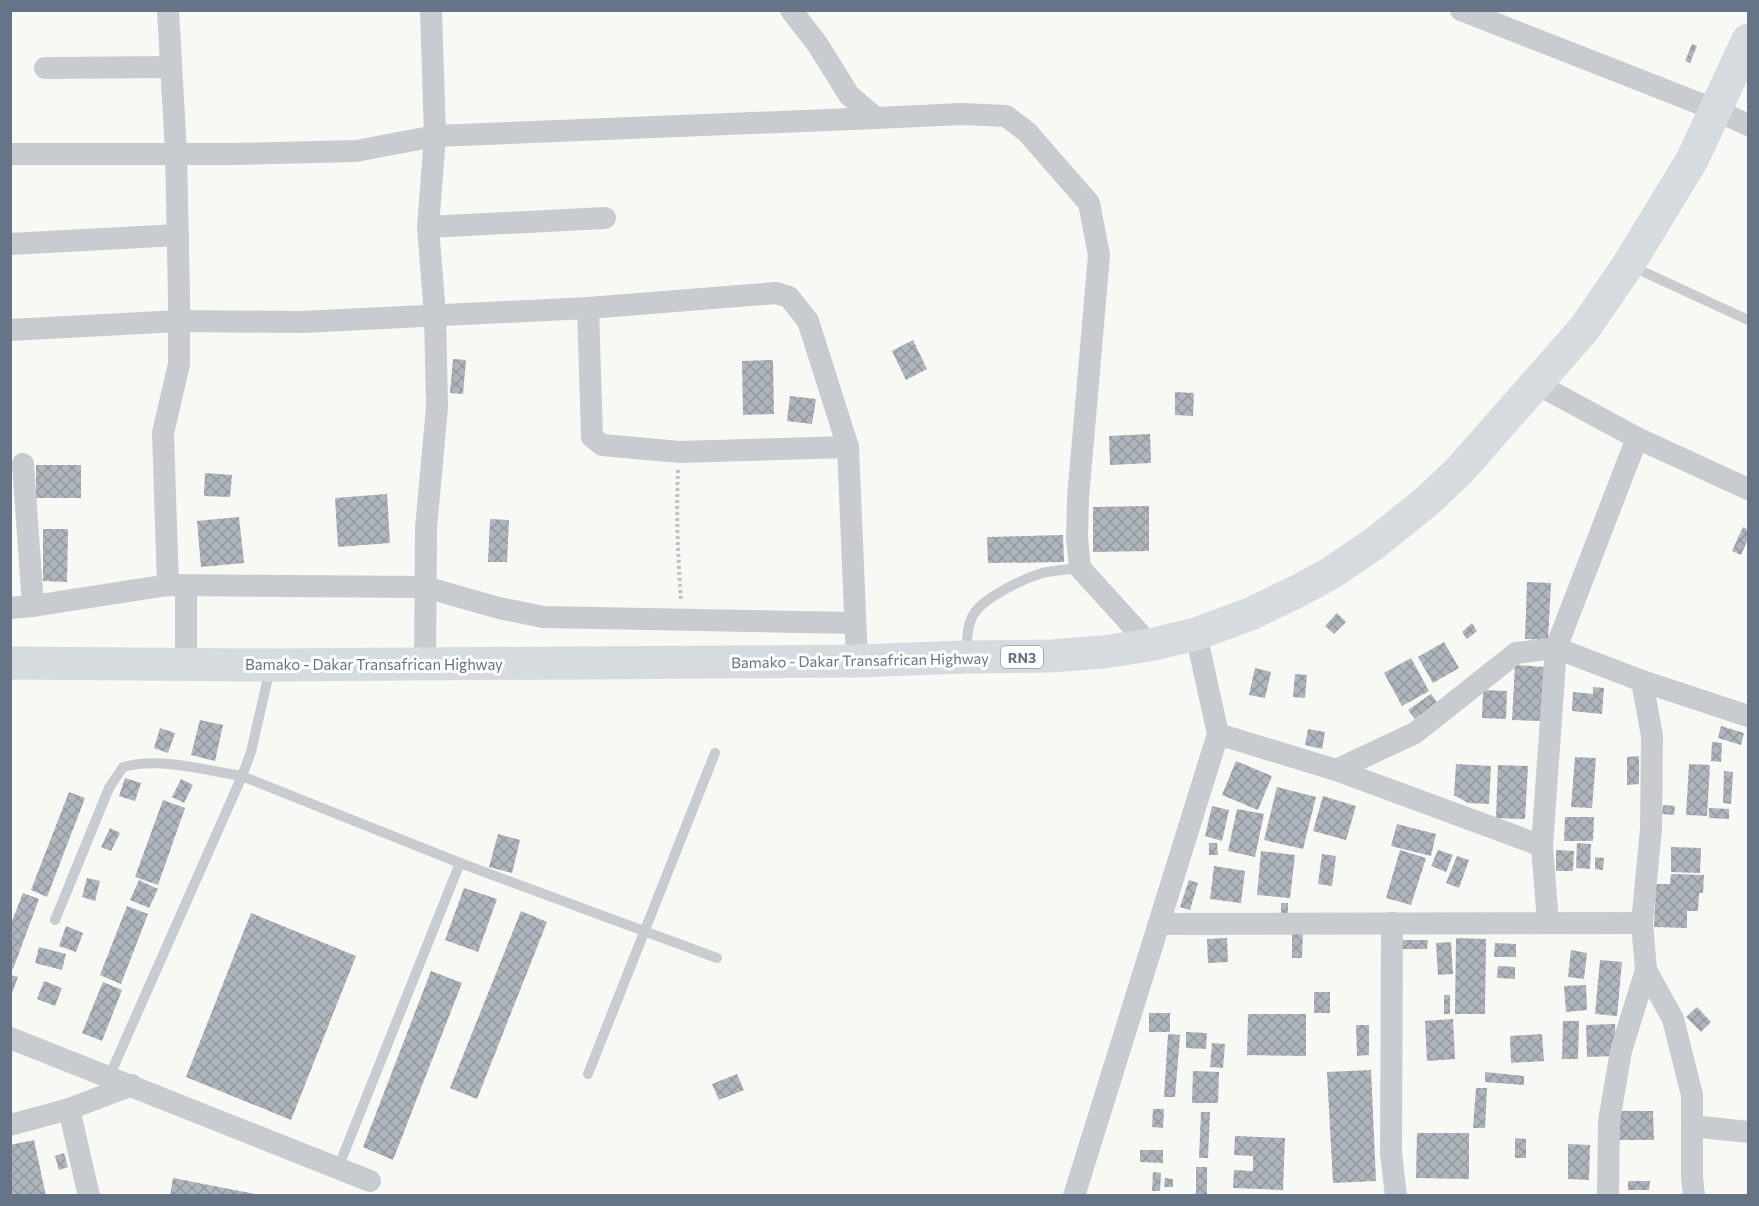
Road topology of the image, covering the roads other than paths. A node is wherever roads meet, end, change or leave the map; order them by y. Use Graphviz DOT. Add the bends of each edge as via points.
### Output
graph roads {
  1 [pos="168,10"];
  2 [pos="431,10"];
  3 [pos="791,10"];
  4 [pos="1461,10"];
  5 [pos="1749,40"];
  6 [pos="171,67"];
  7 [pos="45,68"];
  8 [pos="1716,110"];
  9 [pos="876,118"];
  10 [pos="1749,125"];
  11 [pos="435,136"];
  12 [pos="176,153"];
  13 [pos="10,154"];
  14 [pos="605,218"];
  15 [pos="428,227"];
  16 [pos="178,235"];
  17 [pos="10,244"];
  18 [pos="1628,265"];
  19 [pos="588,308"];
  20 [pos="435,315"];
  21 [pos="1749,320"];
  22 [pos="179,321"];
  23 [pos="10,330"];
  24 [pos="1537,384"];
  25 [pos="1637,438"];
  26 [pos="848,447"];
  27 [pos="23,464"];
  28 [pos="1749,489"];
  29 [pos="1080,568"];
  30 [pos="177,586"];
  31 [pos="425,587"];
  32 [pos="33,606"];
  33 [pos="10,608"];
  34 [pos="855,623"];
  35 [pos="1196,634"];
  36 [pos="1150,645"];
  37 [pos="1556,648"];
  38 [pos="966,657"];
  39 [pos="857,661"];
  40 [pos="10,663"];
  41 [pos="186,664"];
  42 [pos="271,665"];
  43 [pos="425,665"];
  44 [pos="1642,681"];
  45 [pos="1749,716"];
  46 [pos="1218,734"];
  47 [pos="715,753"];
  48 [pos="1336,770"];
  49 [pos="242,776"];
  50 [pos="1542,846"];
  51 [pos="460,864"];
  52 [pos="55,920"];
  53 [pos="1392,922"];
  54 [pos="1548,922"];
  55 [pos="1642,923"];
  56 [pos="1159,924"];
  57 [pos="644,932"];
  58 [pos="717,958"];
  59 [pos="1646,970"];
  60 [pos="10,1038"];
  61 [pos="588,1074"];
  62 [pos="109,1077"];
  63 [pos="132,1085"];
  64 [pos="69,1109"];
  65 [pos="10,1125"];
  66 [pos="1692,1126"];
  67 [pos="1749,1132"];
  68 [pos="338,1168"];
  69 [pos="370,1181"];
  70 [pos="88,1196"];
  71 [pos="1074,1196"];
  72 [pos="1396,1196"];
  73 [pos="1608,1196"];
  74 [pos="1694,1196"];
  1 -- 6 [label="street"];
  2 -- 11 [label="street"];
  3 -- 9 [label="street" via="849,95"];
  4 -- 8 [label="street"];
  5 -- 8 [label="highway, Bamako - Dakar Transafrican Highway / RN3"];
  6 -- 7 [label="street"];
  6 -- 12 [label="street"];
  8 -- 10 [label="street"];
  8 -- 18 [label="highway, Bamako - Dakar Transafrican Highway / RN3" via="1692,160"];
  9 -- 11 [label="street"];
  9 -- 29 [label="street" via="1006,116 1027,132 1089,202 1099,255 1078,498"];
  11 -- 12 [label="street" via="356,151"];
  11 -- 15 [label="street"];
  12 -- 13 [label="street"];
  12 -- 16 [label="street"];
  14 -- 15 [label="street"];
  15 -- 20 [label="street"];
  16 -- 17 [label="street"];
  16 -- 22 [label="street"];
  18 -- 21 [label="lane"];
  18 -- 24 [label="highway, Bamako - Dakar Transafrican Highway / RN3" via="1584,329"];
  19 -- 20 [label="street"];
  19 -- 26 [label="street" via="776,293 789,297 808,321"];
  19 -- 26 [label="street" via="592,437 602,445 680,452"];
  20 -- 22 [label="street" via="302,322"];
  20 -- 31 [label="street" via="437,407"];
  22 -- 23 [label="street"];
  22 -- 30 [label="street" via="178,364 163,433"];
  24 -- 25 [label="street"];
  24 -- 35 [label="highway, Bamako - Dakar Transafrican Highway / RN3" via="1460,471 1375,543 1298,591"];
  25 -- 28 [label="street"];
  25 -- 37 [label="street"];
  26 -- 34 [label="street"];
  27 -- 32 [label="street"];
  29 -- 36 [label="street"];
  29 -- 38 [label="lane" via="1040,574 987,602 975,613"];
  30 -- 31 [label="street"];
  30 -- 32 [label="street"];
  30 -- 41 [label="street"];
  31 -- 34 [label="street" via="543,617"];
  31 -- 43 [label="street"];
  32 -- 33 [label="street"];
  34 -- 39 [label="street"];
  35 -- 36 [label="highway, Bamako - Dakar Transafrican Highway / RN3"];
  35 -- 46 [label="street"];
  36 -- 38 [label="highway, Bamako - Dakar Transafrican Highway / RN3" via="1052,656"];
  37 -- 44 [label="street"];
  37 -- 48 [label="street" via="1516,653 1415,734"];
  37 -- 50 [label="street"];
  38 -- 39 [label="highway, Bamako - Dakar Transafrican Highway / RN3"];
  39 -- 43 [label="highway, Bamako - Dakar Transafrican Highway / RN3"];
  40 -- 41 [label="highway, Bamako - Dakar Transafrican Highway / RN3"];
  41 -- 42 [label="highway, Bamako - Dakar Transafrican Highway / RN3"];
  42 -- 43 [label="highway, Bamako - Dakar Transafrican Highway / RN3"];
  42 -- 49 [label="lane"];
  44 -- 45 [label="street"];
  44 -- 55 [label="street" via="1652,748 1651,829"];
  46 -- 48 [label="street"];
  46 -- 56 [label="street"];
  47 -- 57 [label="lane"];
  48 -- 50 [label="street"];
  49 -- 51 [label="lane"];
  49 -- 52 [label="lane" via="182,766 138,763 123,767 109,788"];
  49 -- 62 [label="lane"];
  50 -- 54 [label="street"];
  51 -- 57 [label="lane"];
  51 -- 68 [label="lane"];
  53 -- 54 [label="street"];
  53 -- 56 [label="street"];
  53 -- 72 [label="street" via="1391,1153"];
  54 -- 55 [label="street"];
  55 -- 59 [label="street"];
  56 -- 71 [label="street"];
  57 -- 58 [label="lane"];
  57 -- 61 [label="lane"];
  59 -- 66 [label="street" via="1673,1019 1692,1095"];
  59 -- 73 [label="street" via="1621,1051 1609,1121"];
  60 -- 62 [label="street"];
  62 -- 63 [label="street"];
  63 -- 64 [label="street"];
  63 -- 68 [label="street"];
  64 -- 65 [label="street"];
  64 -- 70 [label="street"];
  66 -- 67 [label="street"];
  66 -- 74 [label="street"];
  68 -- 69 [label="street"];
}
